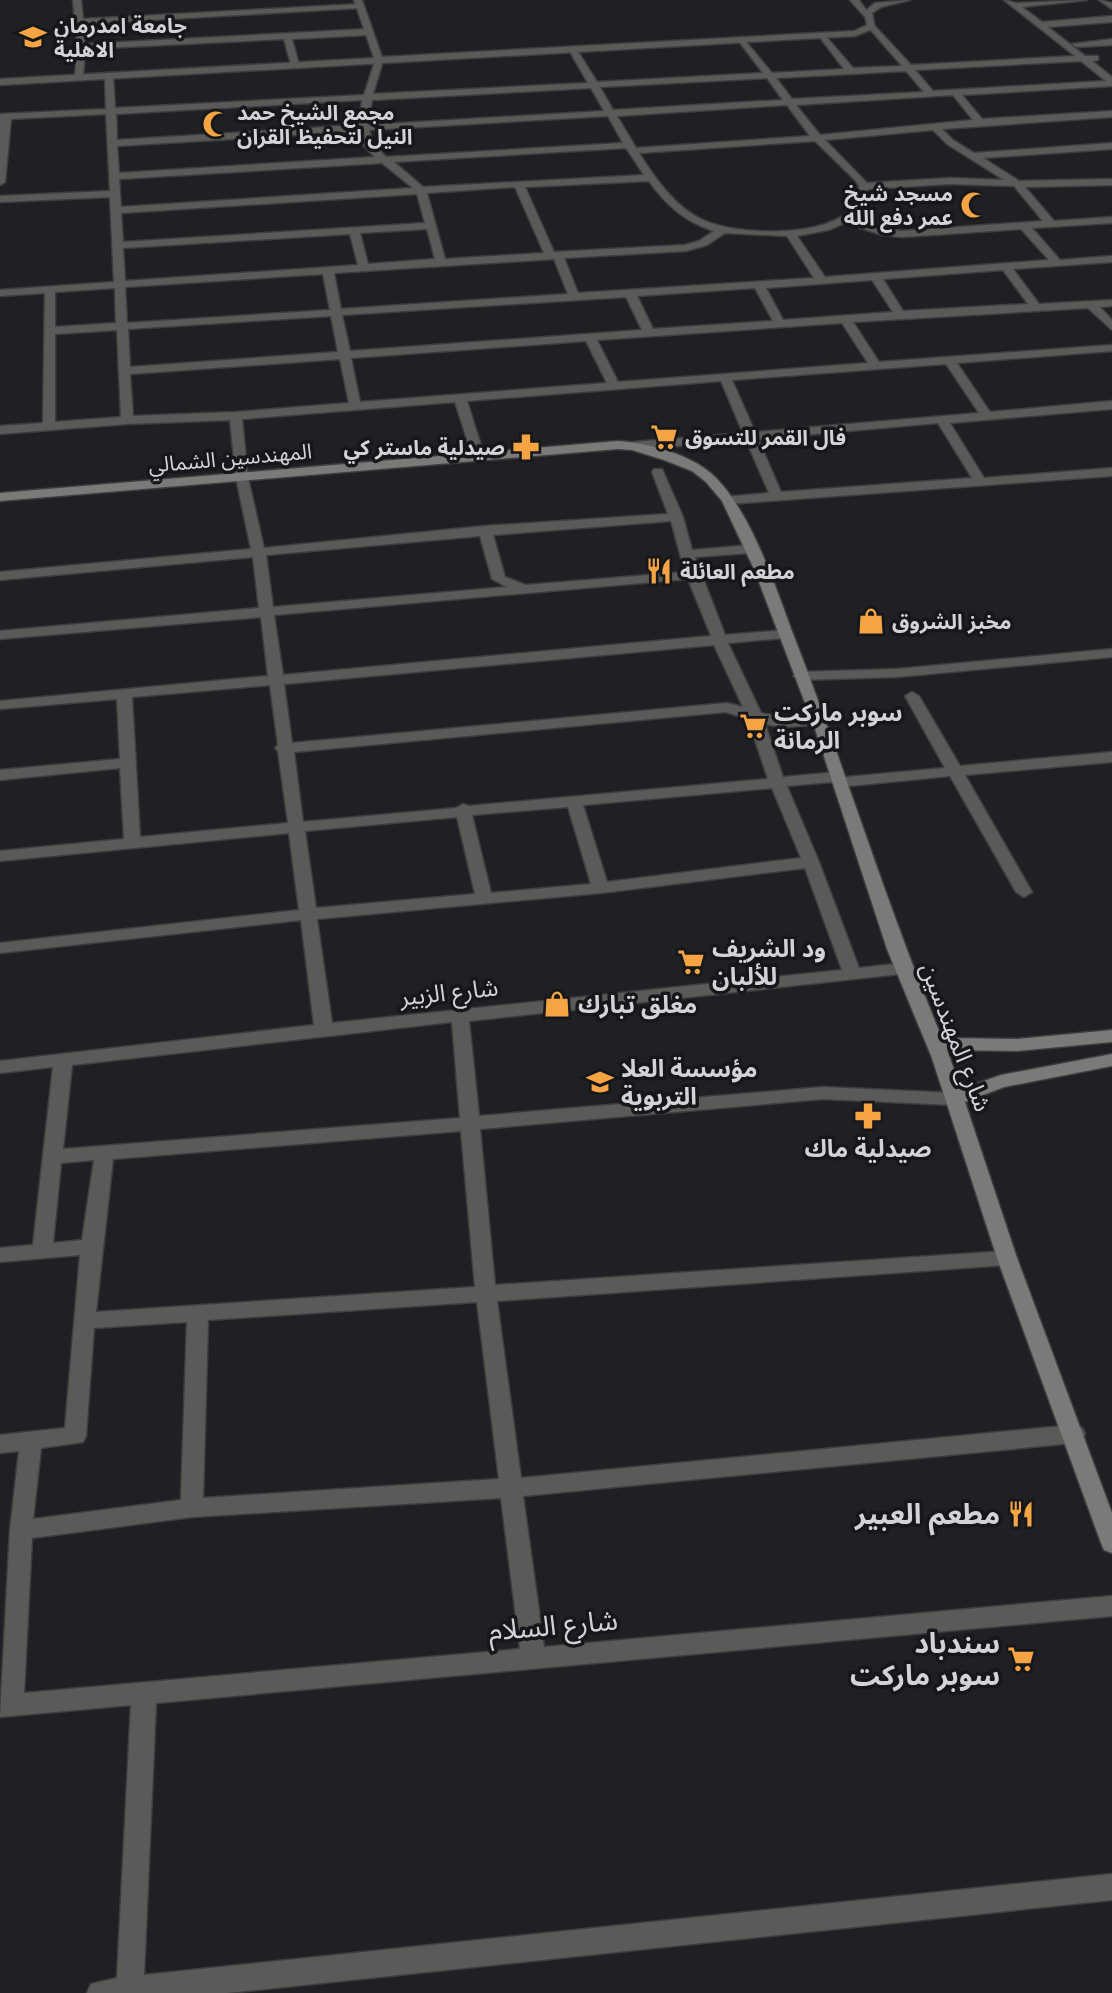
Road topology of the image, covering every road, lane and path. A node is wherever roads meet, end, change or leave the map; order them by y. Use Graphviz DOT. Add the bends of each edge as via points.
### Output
graph roads {
  1 [pos="77,0"];
  2 [pos="222,0"];
  3 [pos="854,0"];
  4 [pos="906,0"];
  5 [pos="1083,0"];
  6 [pos="1017,2"];
  7 [pos="359,3"];
  8 [pos="223,14"];
  9 [pos="868,15"];
  10 [pos="1112,19"];
  11 [pos="79,22"];
  12 [pos="1046,25"];
  13 [pos="872,26"];
  14 [pos="368,32"];
  15 [pos="287,35"];
  16 [pos="823,36"];
  17 [pos="228,38"];
  18 [pos="742,40"];
  19 [pos="1112,42"];
  20 [pos="1076,44"];
  21 [pos="81,47"];
  22 [pos="573,50"];
  23 [pos="379,61"];
  24 [pos="1097,63"];
  25 [pos="295,65"];
  26 [pos="909,67"];
  27 [pos="850,71"];
  28 [pos="1112,73"];
  29 [pos="767,75"];
  30 [pos="109,76"];
  31 [pos="79,77"];
  32 [pos="0,82"];
  33 [pos="1112,82"];
  34 [pos="595,85"];
  35 [pos="954,91"];
  36 [pos="930,94"];
  37 [pos="367,99"];
  38 [pos="787,102"];
  39 [pos="111,111"];
  40 [pos="611,113"];
  41 [pos="1112,114"];
  42 [pos="4,117"];
  43 [pos="980,122"];
  44 [pos="364,128"];
  45 [pos="936,128"];
  46 [pos="817,138"];
  47 [pos="113,143"];
  48 [pos="1112,146"];
  49 [pos="632,148"];
  50 [pos="972,156"];
  51 [pos="387,161"];
  52 [pos="115,176"];
  53 [pos="651,178"];
  54 [pos="340,179"];
  55 [pos="0,182"];
  56 [pos="1112,182"];
  57 [pos="1016,183"];
  58 [pos="519,184"];
  59 [pos="864,186"];
  60 [pos="421,190"];
  61 [pos="116,194"];
  62 [pos="0,199"];
  63 [pos="117,210"];
  64 [pos="845,220"];
  65 [pos="1112,220"];
  66 [pos="1051,224"];
  67 [pos="431,226"];
  68 [pos="1024,226"];
  69 [pos="723,229"];
  70 [pos="354,230"];
  71 [pos="790,233"];
  72 [pos="118,245"];
  73 [pos="554,257"];
  74 [pos="1112,259"];
  75 [pos="441,261"];
  76 [pos="1057,263"];
  77 [pos="1006,267"];
  78 [pos="364,268"];
  79 [pos="328,272"];
  80 [pos="876,277"];
  81 [pos="822,281"];
  82 [pos="122,285"];
  83 [pos="759,285"];
  84 [pos="50,290"];
  85 [pos="629,292"];
  86 [pos="0,293"];
  87 [pos="574,296"];
  88 [pos="1112,303"];
  89 [pos="1093,305"];
  90 [pos="1035,306"];
  91 [pos="335,314"];
  92 [pos="900,316"];
  93 [pos="846,320"];
  94 [pos="780,324"];
  95 [pos="122,327"];
  96 [pos="1112,327"];
  97 [pos="50,331"];
  98 [pos="650,334"];
  99 [pos="590,338"];
  100 [pos="1112,348"];
  101 [pos="345,356"];
  102 [pos="949,360"];
  103 [pos="876,366"];
  104 [pos="125,371"];
  105 [pos="725,377"];
  106 [pos="614,386"];
  107 [pos="460,398"];
  108 [pos="1112,405"];
  109 [pos="355,406"];
  110 [pos="986,415"];
  111 [pos="236,416"];
  112 [pos="941,418"];
  113 [pos="127,420"];
  114 [pos="49,426"];
  115 [pos="0,430"];
  116 [pos="752,437"];
  117 [pos="633,446"];
  118 [pos="478,455"];
  119 [pos="658,472"];
  120 [pos="1112,472"];
  121 [pos="242,478"];
  122 [pos="979,481"];
  123 [pos="0,497"];
  124 [pos="777,497"];
  125 [pos="728,500"];
  126 [pos="676,517"];
  127 [pos="485,530"];
  128 [pos="751,549"];
  129 [pos="259,554"];
  130 [pos="686,554"];
  131 [pos="693,575"];
  132 [pos="0,576"];
  133 [pos="528,589"];
  134 [pos="267,611"];
  135 [pos="785,634"];
  136 [pos="0,635"];
  137 [pos="719,639"];
  138 [pos="1112,653"];
  139 [pos="800,676"];
  140 [pos="275,679"];
  141 [pos="124,693"];
  142 [pos="912,696"];
  143 [pos="0,705"];
  144 [pos="755,717"];
  145 [pos="817,719"];
  146 [pos="283,748"];
  147 [pos="1112,757"];
  148 [pos="128,763"];
  149 [pos="957,773"];
  150 [pos="0,775"];
  151 [pos="839,779"];
  152 [pos="777,782"];
  153 [pos="574,802"];
  154 [pos="463,810"];
  155 [pos="294,826"];
  156 [pos="132,843"];
  157 [pos="0,856"];
  158 [pos="811,862"];
  159 [pos="601,888"];
  160 [pos="1024,892"];
  161 [pos="484,899"];
  162 [pos="310,914"];
  163 [pos="0,948"];
  164 [pos="904,969"];
  165 [pos="853,975"];
  166 [pos="460,1016"];
  167 [pos="324,1030"];
  168 [pos="1112,1036"];
  169 [pos="936,1044"];
  170 [pos="63,1060"];
  171 [pos="1112,1060"];
  172 [pos="0,1067"];
  173 [pos="954,1099"];
  174 [pos="469,1124"];
  175 [pos="104,1154"];
  176 [pos="52,1157"];
  177 [pos="91,1247"];
  178 [pos="42,1251"];
  179 [pos="0,1255"];
  180 [pos="1007,1258"];
  181 [pos="486,1293"];
  182 [pos="198,1313"];
  183 [pos="85,1321"];
  184 [pos="1074,1434"];
  185 [pos="30,1441"];
  186 [pos="0,1444"];
  187 [pos="509,1488"];
  188 [pos="192,1508"];
  189 [pos="21,1530"];
  190 [pos="1112,1543"];
  191 [pos="1112,1606"];
  192 [pos="533,1656"];
  193 [pos="144,1691"];
  194 [pos="6,1705"];
  195 [pos="1112,1887"];
  196 [pos="130,1992"];
  197 [pos="100,1993"];
  1 -- 11 [label="street"];
  2 -- 8 [label="street"];
  3 -- 9 [label="street"];
  4 -- 9 [label="street" via="878,5 869,9"];
  5 -- 6 [label="street"];
  6 -- 12 [label="street"];
  7 -- 8 [label="street"];
  7 -- 14 [label="street"];
  8 -- 11 [label="street"];
  8 -- 17 [label="street"];
  9 -- 13 [label="street"];
  10 -- 12 [label="street"];
  11 -- 21 [label="street"];
  12 -- 20 [label="street"];
  12 -- 24 [label="street"];
  13 -- 16 [label="street" via="861,32"];
  13 -- 26 [label="street"];
  14 -- 15 [label="street"];
  14 -- 23 [label="street"];
  15 -- 17 [label="street"];
  15 -- 25 [label="street"];
  16 -- 18 [label="street"];
  16 -- 27 [label="street"];
  17 -- 21 [label="street"];
  18 -- 22 [label="street"];
  18 -- 29 [label="street"];
  19 -- 20 [label="street"];
  20 -- 24 [label="street"];
  21 -- 31 [label="street"];
  22 -- 23 [label="street"];
  22 -- 34 [label="street"];
  23 -- 25 [label="street"];
  23 -- 37 [label="street"];
  24 -- 26 [label="street"];
  24 -- 28 [label="street"];
  24 -- 33 [label="street"];
  25 -- 30 [label="street"];
  26 -- 27 [label="street"];
  26 -- 36 [label="street"];
  27 -- 29 [label="street"];
  29 -- 34 [label="street"];
  29 -- 38 [label="street"];
  30 -- 31 [label="street"];
  30 -- 39 [label="street"];
  31 -- 32 [label="street"];
  33 -- 35 [label="street"];
  34 -- 37 [label="street"];
  34 -- 40 [label="street"];
  35 -- 36 [label="street"];
  35 -- 43 [label="street"];
  36 -- 38 [label="street"];
  37 -- 39 [label="street"];
  37 -- 44 [label="street"];
  38 -- 40 [label="street"];
  38 -- 46 [label="street"];
  39 -- 42 [label="street"];
  39 -- 47 [label="street"];
  40 -- 44 [label="street"];
  40 -- 49 [label="street"];
  41 -- 43 [label="street"];
  42 -- 55 [label="street"];
  43 -- 45 [label="street"];
  44 -- 47 [label="street"];
  44 -- 51 [label="street" via="371,150"];
  45 -- 46 [label="street"];
  45 -- 50 [label="street"];
  46 -- 49 [label="street"];
  46 -- 59 [label="street"];
  47 -- 52 [label="street"];
  48 -- 50 [label="street"];
  49 -- 51 [label="street"];
  49 -- 53 [label="street"];
  50 -- 57 [label="street"];
  51 -- 54 [label="street"];
  51 -- 60 [label="street"];
  52 -- 54 [label="street"];
  52 -- 61 [label="street"];
  53 -- 58 [label="street"];
  53 -- 69 [label="street" via="686,214"];
  54 -- 60 [label="street"];
  54 -- 63 [label="street"];
  56 -- 57 [label="street"];
  57 -- 59 [label="street"];
  57 -- 66 [label="street"];
  58 -- 60 [label="street"];
  58 -- 73 [label="street"];
  59 -- 64 [label="street" via="862,205"];
  60 -- 67 [label="street"];
  61 -- 62 [label="street"];
  61 -- 63 [label="street"];
  63 -- 72 [label="street"];
  64 -- 68 [label="street" via="893,234"];
  64 -- 71 [label="street"];
  65 -- 66 [label="street"];
  66 -- 68 [label="street"];
  67 -- 70 [label="street"];
  67 -- 75 [label="street"];
  68 -- 76 [label="street"];
  69 -- 71 [label="street"];
  69 -- 73 [label="street" via="695,247"];
  70 -- 72 [label="street"];
  70 -- 78 [label="street"];
  71 -- 81 [label="street"];
  72 -- 82 [label="street"];
  73 -- 75 [label="street"];
  73 -- 87 [label="street"];
  74 -- 76 [label="street"];
  75 -- 78 [label="street"];
  76 -- 77 [label="street"];
  77 -- 80 [label="street"];
  77 -- 90 [label="street"];
  78 -- 79 [label="street"];
  79 -- 82 [label="street"];
  79 -- 91 [label="street"];
  80 -- 81 [label="street"];
  80 -- 92 [label="street"];
  81 -- 83 [label="street"];
  82 -- 84 [label="street"];
  82 -- 95 [label="street"];
  83 -- 85 [label="street"];
  83 -- 94 [label="street"];
  84 -- 86 [label="street"];
  84 -- 97 [label="street"];
  85 -- 87 [label="street"];
  85 -- 98 [label="street"];
  87 -- 91 [label="street"];
  88 -- 89 [label="street"];
  89 -- 90 [label="street"];
  89 -- 96 [label="street"];
  90 -- 92 [label="street"];
  91 -- 95 [label="street"];
  91 -- 101 [label="street"];
  92 -- 93 [label="street"];
  93 -- 94 [label="street"];
  93 -- 103 [label="street"];
  94 -- 98 [label="street"];
  95 -- 97 [label="street"];
  95 -- 104 [label="street"];
  97 -- 114 [label="street"];
  98 -- 99 [label="street"];
  99 -- 101 [label="street"];
  99 -- 106 [label="street"];
  100 -- 102 [label="street"];
  101 -- 104 [label="street"];
  101 -- 109 [label="street"];
  102 -- 103 [label="street"];
  102 -- 110 [label="street"];
  103 -- 105 [label="street"];
  104 -- 113 [label="street"];
  105 -- 106 [label="street"];
  105 -- 116 [label="street"];
  106 -- 107 [label="street"];
  107 -- 109 [label="street"];
  107 -- 118 [label="street"];
  108 -- 110 [label="street"];
  109 -- 111 [label="street"];
  110 -- 112 [label="street"];
  111 -- 113 [label="street"];
  111 -- 121 [label="street"];
  112 -- 116 [label="street"];
  112 -- 122 [label="street"];
  113 -- 114 [label="street"];
  114 -- 115 [label="street"];
  116 -- 117 [label="street"];
  116 -- 124 [label="street"];
  117 -- 118 [label="main road, المهندسين الشمالي"];
  117 -- 125 [label="main road, المهندسين الشمالي" via="696,468"];
  118 -- 121 [label="main road, المهندسين الشمالي"];
  119 -- 126 [label="street"];
  120 -- 122 [label="street"];
  121 -- 123 [label="main road, المهندسين الشمالي"];
  121 -- 129 [label="street"];
  122 -- 124 [label="street"];
  124 -- 125 [label="street"];
  125 -- 128 [label="main road, المهندسين الشمالي"];
  126 -- 127 [label="street"];
  126 -- 130 [label="street"];
  127 -- 129 [label="street"];
  127 -- 133 [label="street" via="499,579"];
  128 -- 130 [label="street"];
  128 -- 135 [label="main road, شارع المهندسين"];
  129 -- 132 [label="street"];
  129 -- 134 [label="street"];
  130 -- 131 [label="street"];
  131 -- 133 [label="street"];
  131 -- 137 [label="street"];
  133 -- 134 [label="street"];
  134 -- 136 [label="street"];
  134 -- 140 [label="street"];
  135 -- 137 [label="street"];
  135 -- 139 [label="main road, شارع المهندسين"];
  137 -- 140 [label="street"];
  137 -- 144 [label="street"];
  138 -- 139 [label="street" via="897,673"];
  139 -- 145 [label="main road, شارع المهندسين"];
  140 -- 141 [label="street"];
  140 -- 146 [label="street"];
  141 -- 143 [label="street"];
  141 -- 148 [label="street"];
  142 -- 149 [label="street"];
  144 -- 145 [label="street" via="774,722"];
  144 -- 146 [label="street" via="727,707"];
  144 -- 152 [label="street"];
  145 -- 151 [label="main road, شارع المهندسين"];
  146 -- 155 [label="street"];
  147 -- 149 [label="street"];
  148 -- 150 [label="street"];
  148 -- 156 [label="street"];
  149 -- 151 [label="street"];
  149 -- 160 [label="street"];
  151 -- 152 [label="street"];
  151 -- 164 [label="main road, شارع المهندسين"];
  152 -- 153 [label="street"];
  152 -- 158 [label="street"];
  153 -- 154 [label="street"];
  153 -- 159 [label="street"];
  154 -- 155 [label="street"];
  154 -- 161 [label="street"];
  155 -- 156 [label="street"];
  155 -- 162 [label="street"];
  156 -- 157 [label="street"];
  158 -- 159 [label="street"];
  158 -- 165 [label="street"];
  159 -- 161 [label="street"];
  161 -- 162 [label="street"];
  162 -- 163 [label="street"];
  162 -- 167 [label="street"];
  164 -- 165 [label="street, شارع الزبير"];
  164 -- 169 [label="main road, شارع المهندسين"];
  165 -- 166 [label="street, شارع الزبير"];
  166 -- 167 [label="street, شارع الزبير"];
  166 -- 174 [label="street"];
  167 -- 170 [label="street, شارع الزبير"];
  168 -- 169 [label="main road" via="1028,1045"];
  169 -- 173 [label="main road, شارع المهندسين"];
  170 -- 172 [label="street, شارع الزبير"];
  170 -- 176 [label="street"];
  171 -- 173 [label="main road" via="1001,1081"];
  173 -- 174 [label="street" via="822,1093"];
  173 -- 180 [label="main road, شارع المهندسين"];
  174 -- 175 [label="street"];
  174 -- 181 [label="street"];
  175 -- 176 [label="street"];
  175 -- 177 [label="street"];
  176 -- 178 [label="street"];
  177 -- 178 [label="street"];
  177 -- 183 [label="street"];
  178 -- 179 [label="street"];
  180 -- 181 [label="street"];
  180 -- 184 [label="main road, شارع المهندسين"];
  181 -- 182 [label="street"];
  181 -- 187 [label="street"];
  182 -- 183 [label="street"];
  182 -- 188 [label="street"];
  183 -- 185 [label="street" via="75,1436"];
  184 -- 187 [label="street"];
  184 -- 190 [label="main road, شارع المهندسين"];
  185 -- 186 [label="street"];
  185 -- 189 [label="street"];
  187 -- 188 [label="street"];
  187 -- 192 [label="street"];
  188 -- 189 [label="street"];
  189 -- 194 [label="street"];
  191 -- 192 [label="street, شارع السلام"];
  192 -- 193 [label="street, شارع السلام"];
  193 -- 194 [label="street, شارع السلام"];
  193 -- 196 [label="street"];
  195 -- 196 [label="street"];
  196 -- 197 [label="street"];
}
